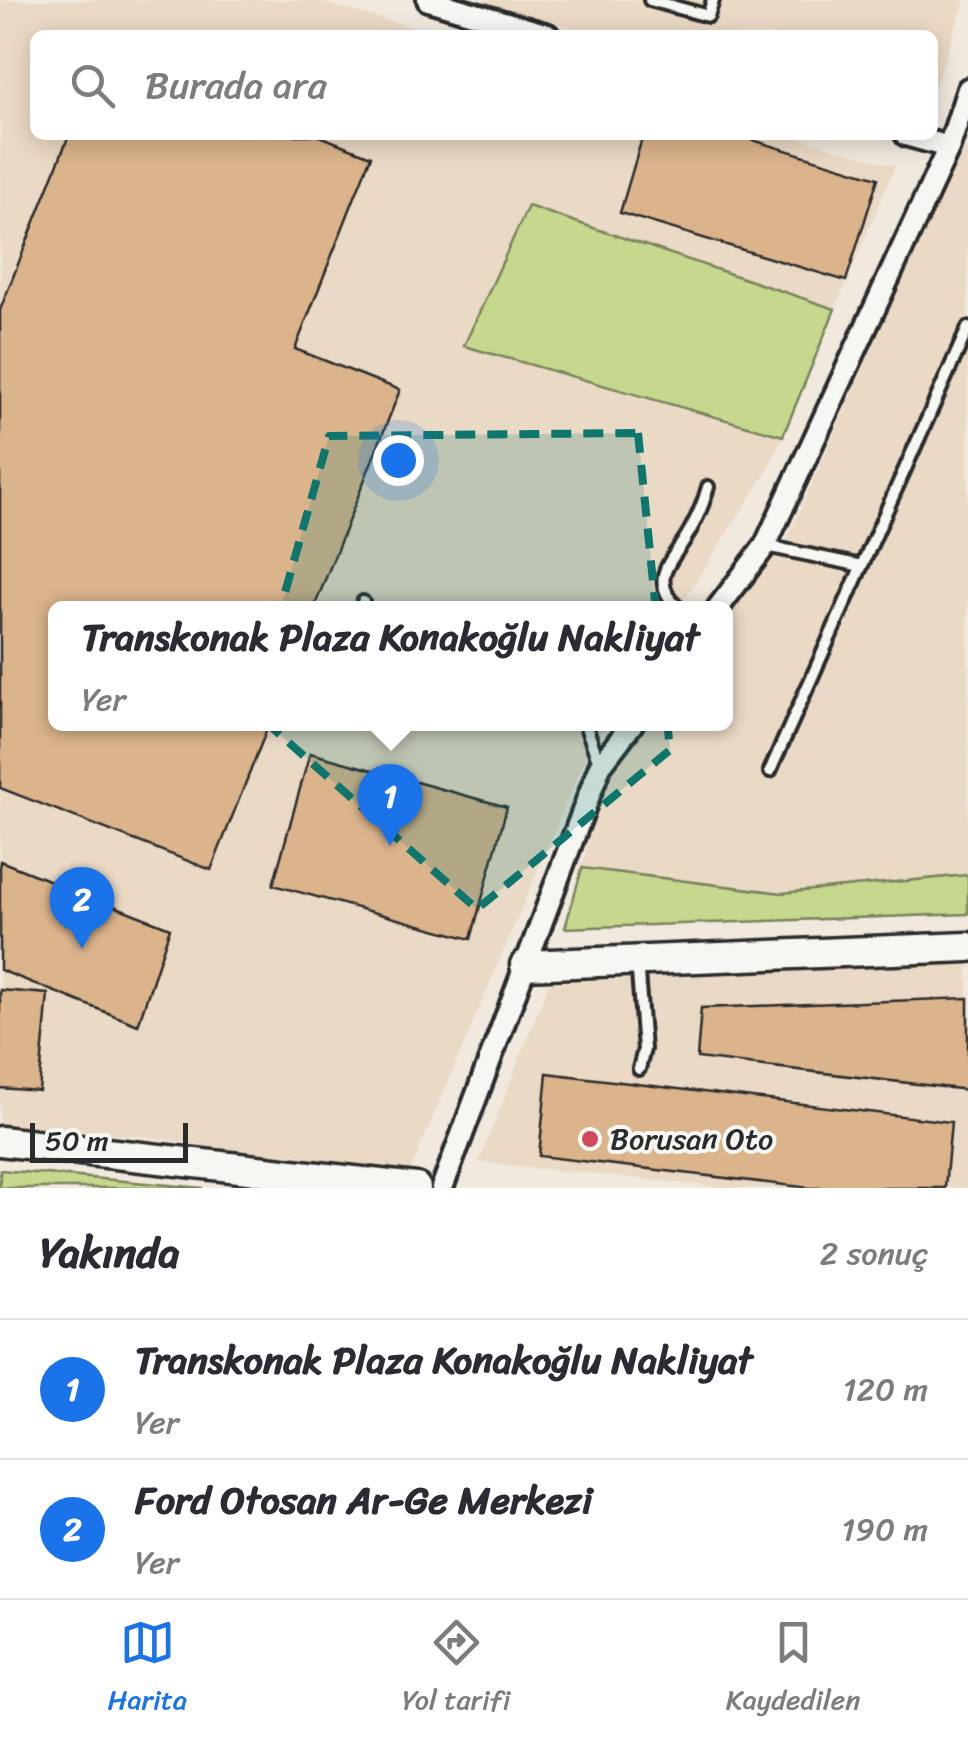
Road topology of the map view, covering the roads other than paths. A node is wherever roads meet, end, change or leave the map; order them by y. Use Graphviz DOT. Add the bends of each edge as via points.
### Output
graph roads {
  1 [pos="428,0"];
  2 [pos="650,0"];
  3 [pos="713,0"];
  4 [pos="531,30"];
  5 [pos="968,88"];
  6 [pos="924,140"];
  7 [pos="948,147"];
  8 [pos="968,328"];
  9 [pos="708,487"];
  10 [pos="765,546"];
  11 [pos="862,566"];
  12 [pos="674,601"];
  13 [pos="723,601"];
  14 [pos="588,731"];
  15 [pos="627,731"];
  16 [pos="600,766"];
  17 [pos="770,771"];
  18 [pos="968,947"];
  19 [pos="637,960"];
  20 [pos="526,965"];
  21 [pos="639,1070"];
  22 [pos="0,1141"];
  23 [pos="416,1188"];
  24 [pos="442,1188"];
  1 -- 4 [label="street"];
  2 -- 3 [label="lane" via="708,16"];
  5 -- 7 [label="street"];
  6 -- 7 [label="street"];
  7 -- 10 [label="street"];
  8 -- 11 [label="lane"];
  9 -- 12 [label="lane" via="684,541 662,570"];
  10 -- 11 [label="lane"];
  10 -- 13 [label="street"];
  11 -- 17 [label="lane"];
  14 -- 16 [label="lane"];
  15 -- 16 [label="street"];
  16 -- 20 [label="street"];
  18 -- 19 [label="main road"];
  19 -- 20 [label="main road"];
  19 -- 21 [label="lane" via="644,1049"];
  20 -- 24 [label="street"];
  22 -- 23 [label="main road"];
}
